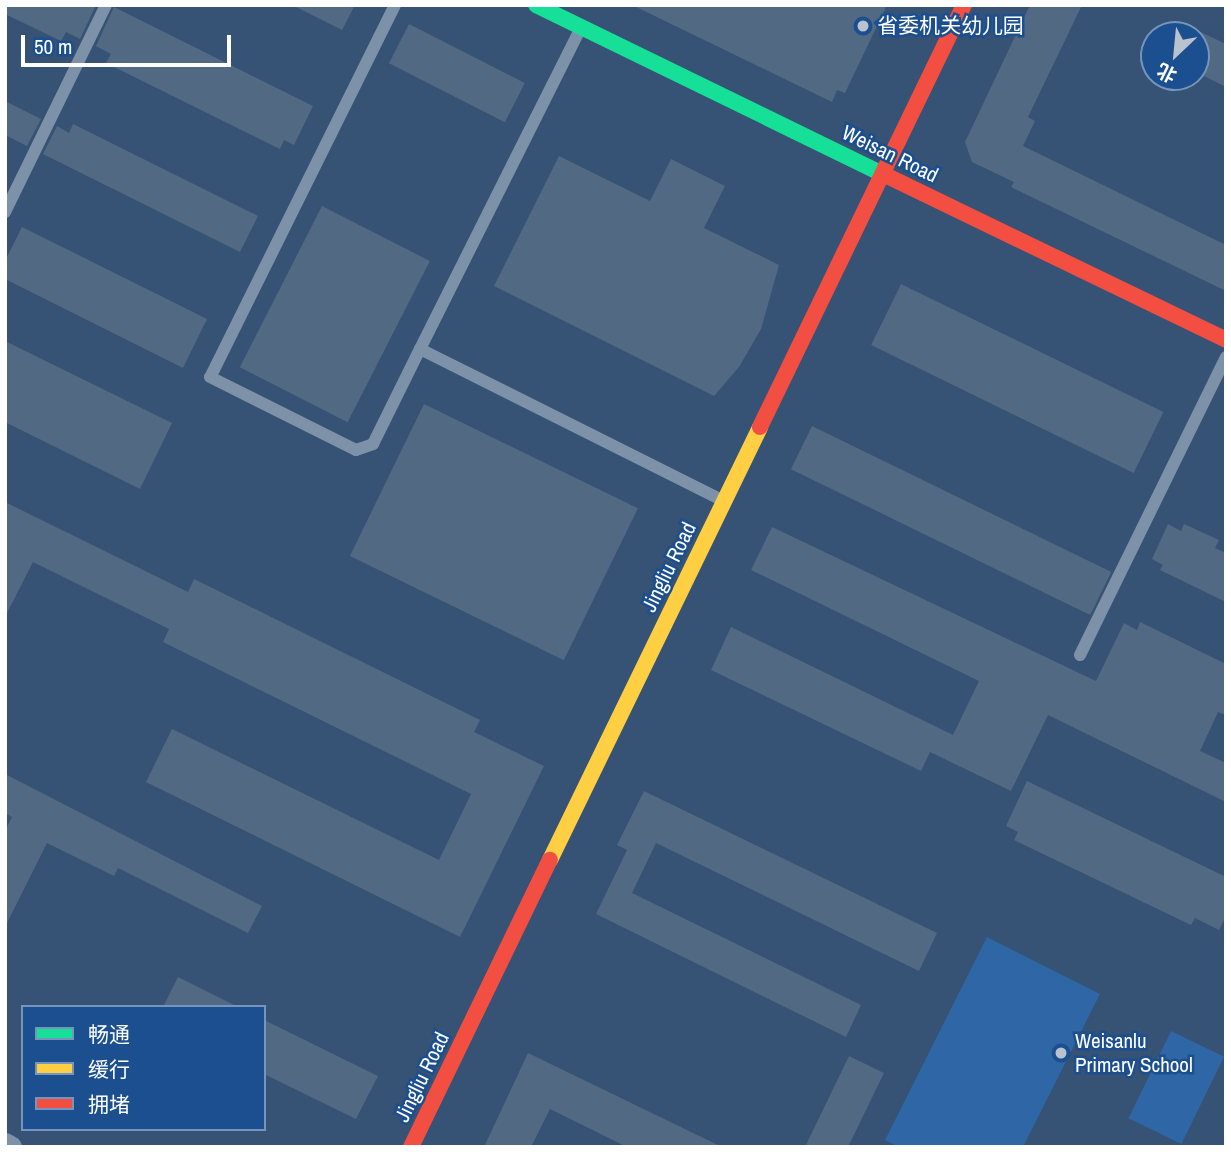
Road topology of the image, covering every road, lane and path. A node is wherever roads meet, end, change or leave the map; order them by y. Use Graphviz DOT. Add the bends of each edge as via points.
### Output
graph roads {
  1 [pos="106,5"];
  2 [pos="395,5"];
  3 [pos="536,5"];
  4 [pos="964,5"];
  5 [pos="581,27"];
  6 [pos="883,174"];
  7 [pos="5,212"];
  8 [pos="1226,341"];
  9 [pos="420,349"];
  10 [pos="1226,357"];
  11 [pos="724,501"];
  12 [pos="1080,655"];
  13 [pos="411,1147"];
  1 -- 7 [label="lane"];
  2 -- 9 [label="lane" via="210,377 356,450 373,444"];
  3 -- 5 [label="street, Weisan Road"];
  4 -- 6 [label="street, Jingliu Road"];
  5 -- 6 [label="street, Weisan Road"];
  5 -- 9 [label="lane"];
  6 -- 8 [label="street, Weisan Road"];
  6 -- 11 [label="street, Jingliu Road"];
  9 -- 11 [label="lane"];
  10 -- 12 [label="lane"];
  11 -- 13 [label="street, Jingliu Road"];
}
